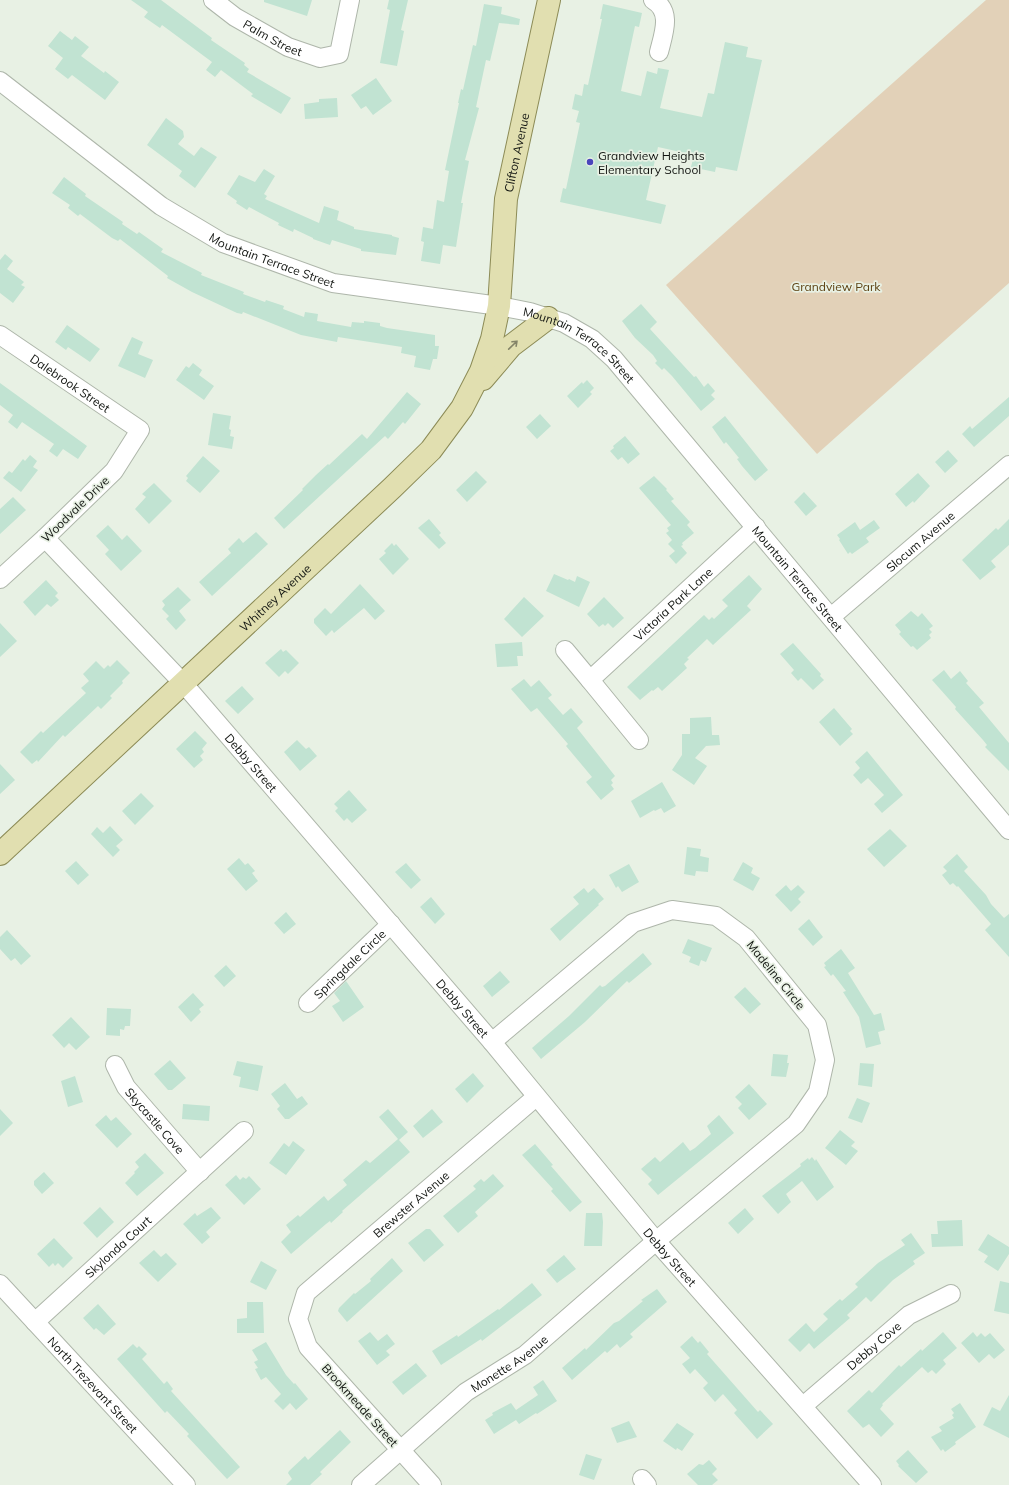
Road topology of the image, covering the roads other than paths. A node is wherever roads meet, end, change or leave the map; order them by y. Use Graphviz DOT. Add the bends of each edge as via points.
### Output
graph roads {
  1 [pos="213,0"];
  2 [pos="350,0"];
  3 [pos="549,0"];
  4 [pos="653,0"];
  5 [pos="659,52"];
  6 [pos="0,81"];
  7 [pos="499,306"];
  8 [pos="548,318"];
  9 [pos="0,335"];
  10 [pos="469,395"];
  11 [pos="140,430"];
  12 [pos="1009,465"];
  13 [pos="756,527"];
  14 [pos="46,538"];
  15 [pos="0,579"];
  16 [pos="832,617"];
  17 [pos="565,650"];
  18 [pos="590,680"];
  19 [pos="183,684"];
  20 [pos="639,740"];
  21 [pos="1009,830"];
  22 [pos="0,854"];
  23 [pos="391,924"];
  24 [pos="308,1003"];
  25 [pos="492,1042"];
  26 [pos="116,1065"];
  27 [pos="536,1097"];
  28 [pos="244,1131"];
  29 [pos="200,1172"];
  30 [pos="656,1241"];
  31 [pos="0,1284"];
  32 [pos="951,1294"];
  33 [pos="298,1319"];
  34 [pos="35,1322"];
  35 [pos="803,1406"];
  36 [pos="401,1450"];
  37 [pos="186,1485"];
  38 [pos="361,1485"];
  39 [pos="432,1485"];
  40 [pos="872,1485"];
  1 -- 2 [label="street, Palm Street" via="235,17 288,47 320,58 339,54"];
  3 -- 7 [label="main road, Clifton Avenue" via="506,199"];
  4 -- 5 [label="street" via="660,6 666,20"];
  6 -- 7 [label="street, Mountain Terrace Street" via="161,206 223,243 333,283"];
  7 -- 8 [label="street, Mountain Terrace Street"];
  7 -- 10 [label="main road, Whitney Avenue" via="492,339"];
  10 -- 8 [label="main road, one-way" via="511,346"];
  8 -- 13 [label="street, Mountain Terrace Street" via="564,323 592,339 614,359"];
  9 -- 11 [label="street, Dalebrook Street"];
  10 -- 19 [label="main road, Whitney Avenue" via="431,450"];
  11 -- 14 [label="street, Woodvale Drive" via="114,471"];
  12 -- 16 [label="street, Slocum Avenue"];
  13 -- 16 [label="street, Mountain Terrace Street"];
  13 -- 18 [label="street, Victoria Park Lane"];
  14 -- 15 [label="street, Woodvale Drive"];
  14 -- 19 [label="street, Debby Street"];
  16 -- 21 [label="street, Mountain Terrace Street"];
  17 -- 18 [label="street"];
  18 -- 20 [label="street"];
  19 -- 22 [label="main road, Whitney Avenue"];
  19 -- 23 [label="street, Debby Street"];
  23 -- 24 [label="street, Springdale Circle"];
  23 -- 25 [label="street, Debby Street"];
  25 -- 27 [label="street, Debby Street"];
  25 -- 30 [label="street, Madeline Circle" via="633,923 672,910 716,916 746,938 817,1025 825,1060 818,1092 796,1124"];
  26 -- 29 [label="street, Skycastle Cove" via="126,1087"];
  27 -- 30 [label="street, Debby Street"];
  27 -- 33 [label="street, Brewster Avenue" via="306,1293"];
  28 -- 29 [label="street, Skylonda Court"];
  29 -- 34 [label="street, Skylonda Court"];
  30 -- 35 [label="street, Debby Street"];
  30 -- 36 [label="street, Monette Avenue" via="525,1355 466,1392"];
  31 -- 34 [label="street, North Trezevant Street"];
  32 -- 35 [label="street, Debby Cove" via="909,1315"];
  33 -- 36 [label="street, Brookmeade Street" via="308,1347"];
  34 -- 37 [label="street, North Trezevant Street"];
  35 -- 40 [label="street, Debby Street"];
  36 -- 38 [label="street, Monette Avenue"];
  36 -- 39 [label="street, Brookmeade Street"];
}
